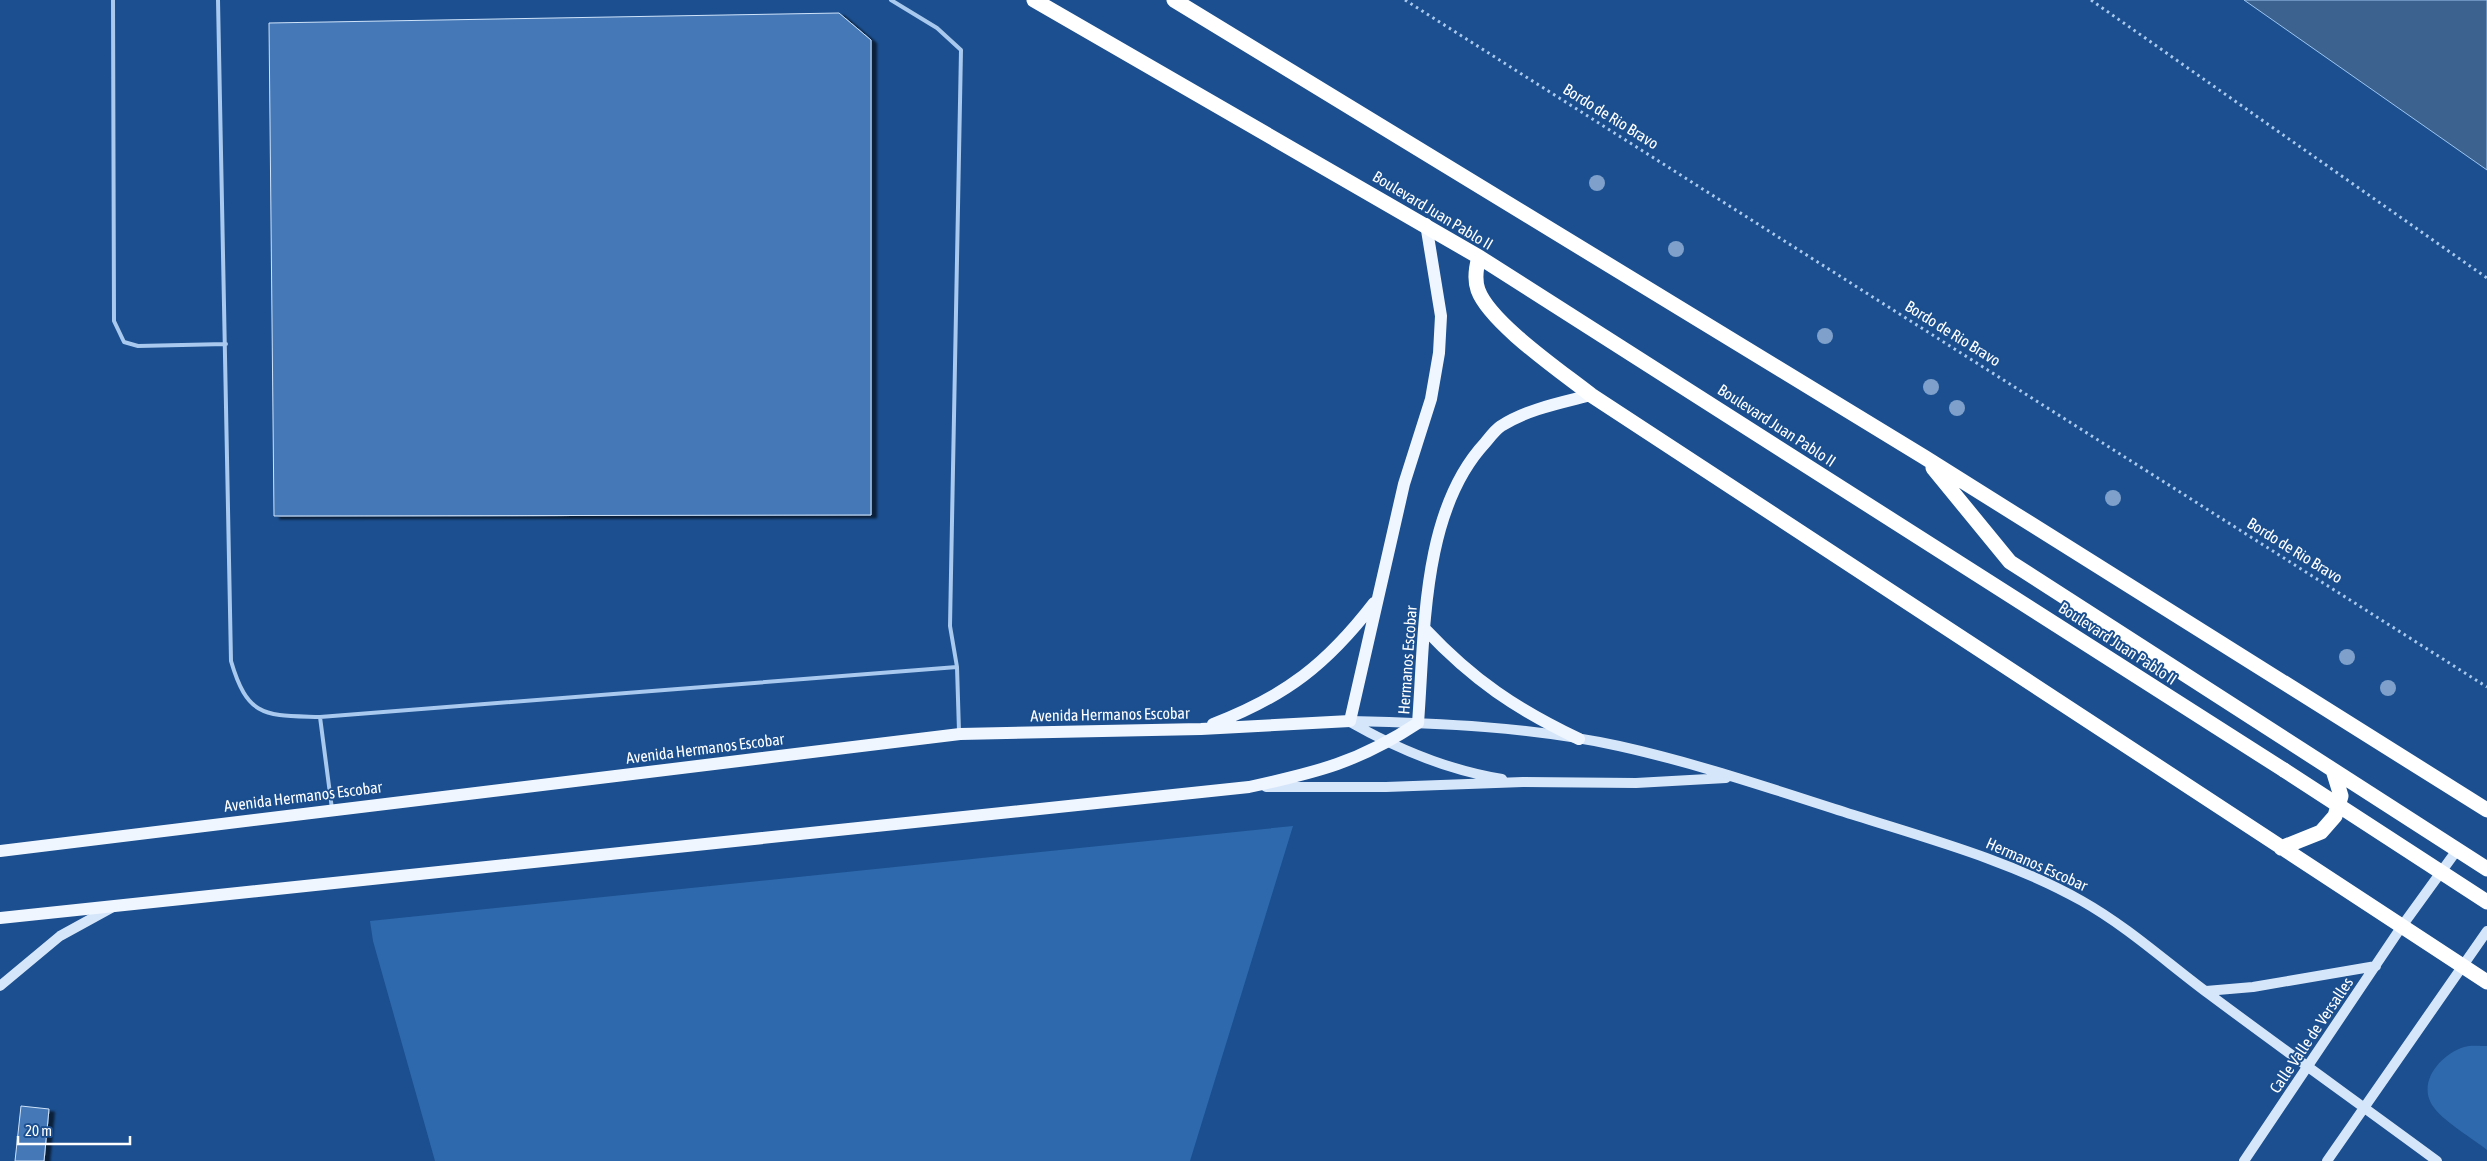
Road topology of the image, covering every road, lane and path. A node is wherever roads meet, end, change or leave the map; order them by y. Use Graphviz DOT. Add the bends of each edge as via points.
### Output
graph roads {
  1 [pos="113,0"];
  2 [pos="218,0"];
  3 [pos="891,0"];
  4 [pos="1034,0"];
  5 [pos="1174,0"];
  6 [pos="1405,0"];
  7 [pos="2092,0"];
  8 [pos="1426,224"];
  9 [pos="1479,257"];
  10 [pos="2487,278"];
  11 [pos="226,344"];
  12 [pos="1590,395"];
  13 [pos="1924,457"];
  14 [pos="1377,599"];
  15 [pos="1425,629"];
  16 [pos="957,667"];
  17 [pos="2487,687"];
  18 [pos="320,717"];
  19 [pos="1350,721"];
  20 [pos="1418,722"];
  21 [pos="1201,729"];
  22 [pos="960,734"];
  23 [pos="1579,739"];
  24 [pos="1387,743"];
  25 [pos="2332,770"];
  26 [pos="1732,777"];
  27 [pos="1523,782"];
  28 [pos="1249,786"];
  29 [pos="332,809"];
  30 [pos="2487,810"];
  31 [pos="2280,848"];
  32 [pos="2457,850"];
  33 [pos="0,851"];
  34 [pos="2487,869"];
  35 [pos="2487,902"];
  36 [pos="112,908"];
  37 [pos="0,918"];
  38 [pos="2402,926"];
  39 [pos="2487,931"];
  40 [pos="2376,966"];
  41 [pos="2462,967"];
  42 [pos="2487,982"];
  43 [pos="0,986"];
  44 [pos="2206,992"];
  45 [pos="2308,1066"];
  46 [pos="2365,1106"];
  47 [pos="2244,1161"];
  48 [pos="2327,1161"];
  49 [pos="2437,1161"];
  1 -- 11 [label="lane" via="114,321 124,342 138,346"];
  2 -- 11 [label="lane"];
  3 -- 16 [label="lane" via="937,28 961,50 950,626"];
  4 -- 8 [label="highway, Boulevard Juan Pablo II"];
  5 -- 13 [label="highway"];
  6 -- 17 [label="path, Bordo de Rio Bravo"];
  7 -- 10 [label="path"];
  8 -- 9 [label="highway, Boulevard Juan Pablo II"];
  8 -- 14 [label="main road" via="1441,316 1439,353 1431,399 1404,484"];
  9 -- 12 [label="highway" via="1475,271 1479,291 1488,305 1509,329"];
  9 -- 35 [label="highway, Boulevard Juan Pablo II, bridge"];
  11 -- 18 [label="lane" via="231,661 238,684 253,705 272,715"];
  12 -- 15 [label="main road, Hermanos Escobar" via="1525,413 1499,428 1472,457 1447,506 1434,545"];
  12 -- 31 [label="highway" via="2104,729"];
  13 -- 25 [label="highway" via="2010,562"];
  13 -- 30 [label="highway"];
  14 -- 19 [label="main road"];
  14 -- 21 [label="main road" via="1350,634 1318,666 1283,692 1243,713"];
  15 -- 20 [label="main road, Hermanos Escobar"];
  15 -- 23 [label="main road" via="1452,657 1504,698"];
  16 -- 18 [label="lane"];
  16 -- 22 [label="lane"];
  18 -- 29 [label="lane"];
  19 -- 20 [label="street, Avenida Hermanos Escobar"];
  19 -- 21 [label="main road, Avenida Hermanos Escobar"];
  19 -- 24 [label="street"];
  20 -- 23 [label="street, Hermanos Escobar" via="1499,728"];
  20 -- 24 [label="main road"];
  21 -- 22 [label="main road, Avenida Hermanos Escobar"];
  22 -- 29 [label="main road, Avenida Hermanos Escobar"];
  23 -- 26 [label="street, Hermanos Escobar" via="1656,755"];
  24 -- 27 [label="street" via="1431,762 1476,775"];
  24 -- 28 [label="main road" via="1360,757 1315,773"];
  25 -- 31 [label="highway" via="2341,796 2335,816 2321,832"];
  25 -- 32 [label="highway"];
  26 -- 27 [label="street, Hermanos Escobar" via="1636,783"];
  26 -- 44 [label="street, Hermanos Escobar" via="1948,844 2046,882 2084,901 2140,938"];
  27 -- 28 [label="street" via="1396,787"];
  28 -- 36 [label="main road"];
  29 -- 33 [label="main road, Avenida Hermanos Escobar"];
  31 -- 38 [label="highway"];
  32 -- 34 [label="highway"];
  32 -- 38 [label="street, Calle Valle de Versalles"];
  36 -- 37 [label="main road"];
  36 -- 43 [label="street" via="60,936"];
  38 -- 40 [label="street, Calle Valle de Versalles"];
  38 -- 41 [label="highway"];
  39 -- 41 [label="street"];
  40 -- 44 [label="street"];
  40 -- 45 [label="street, Calle Valle de Versalles"];
  41 -- 42 [label="highway"];
  41 -- 46 [label="street"];
  44 -- 45 [label="street, Hermanos Escobar"];
  45 -- 46 [label="street, Hermanos Escobar"];
  45 -- 47 [label="street, Calle Valle de Versalles"];
  46 -- 48 [label="street"];
  46 -- 49 [label="street, Hermanos Escobar"];
}
